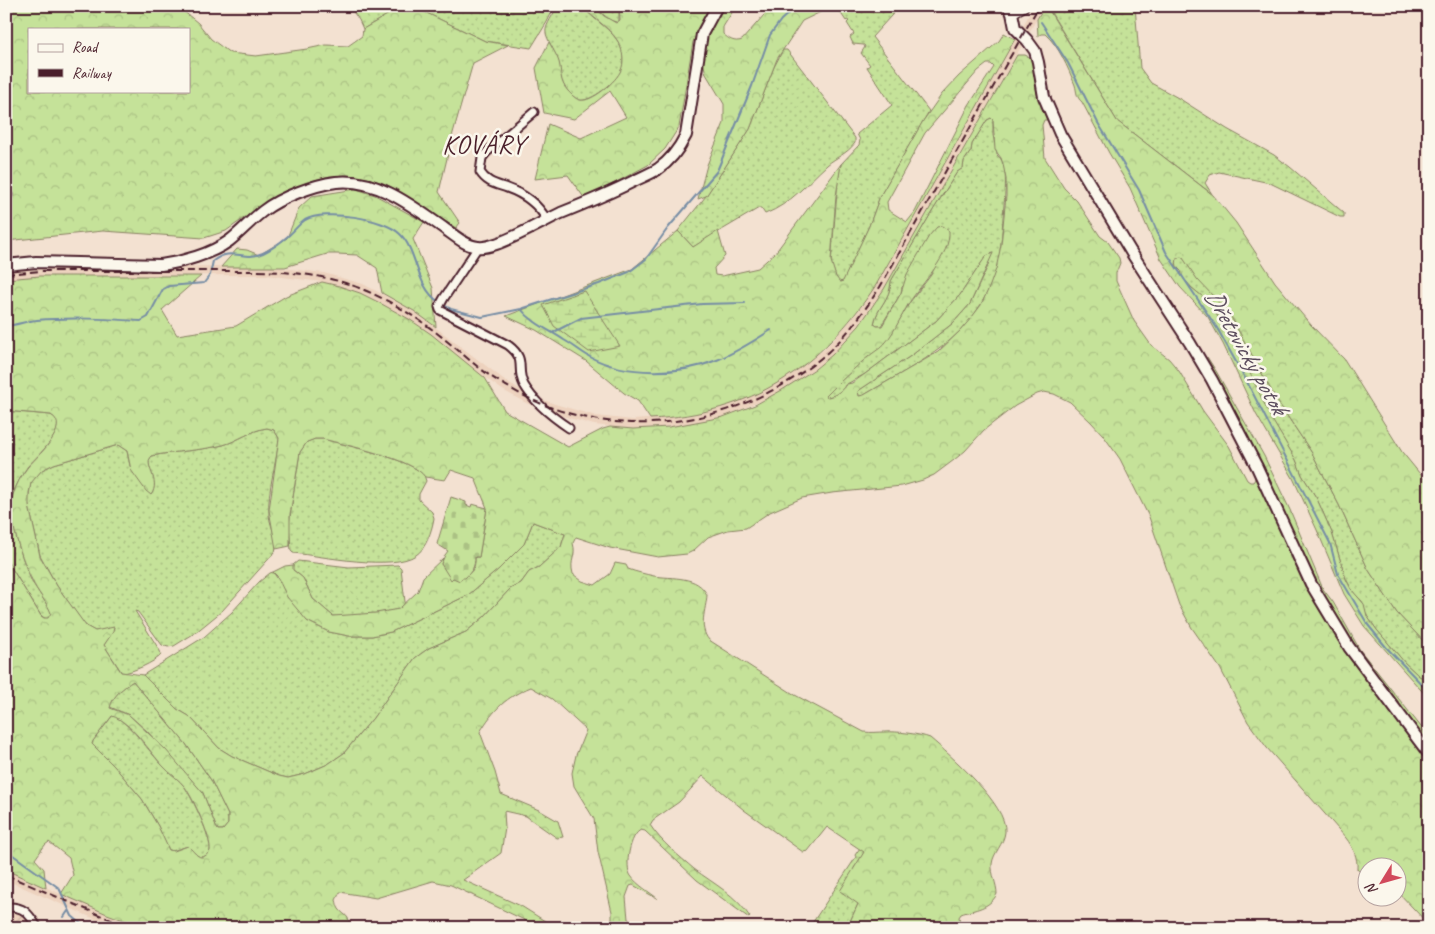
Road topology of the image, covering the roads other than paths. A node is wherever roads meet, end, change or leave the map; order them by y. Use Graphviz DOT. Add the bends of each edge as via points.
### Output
graph roads {
  1 [pos="717,6"];
  2 [pos="1024,6"];
  3 [pos="1010,10"];
  4 [pos="534,112"];
  5 [pos="547,220"];
  6 [pos="478,247"];
  7 [pos="6,265"];
  8 [pos="569,428"];
  9 [pos="1429,754"];
  10 [pos="6,907"];
  11 [pos="38,928"];
  1 -- 5 [label="main road" via="702,34 688,128 678,148 664,165 650,174"];
  2 -- 3 [label="street"];
  3 -- 9 [label="main road" via="1015,28 1034,51 1044,97 1060,134 1212,380 1257,467 1310,584 1349,647"];
  4 -- 5 [label="street" via="487,152 480,168 488,182 513,190 532,201"];
  5 -- 6 [label="main road" via="498,244"];
  6 -- 7 [label="main road" via="464,242 384,191 352,181 318,186 274,204 220,246 176,262"];
  6 -- 8 [label="street" via="444,298 440,310 516,351 526,388 550,415"];
  10 -- 11 [label="street" via="26,912"];
}
